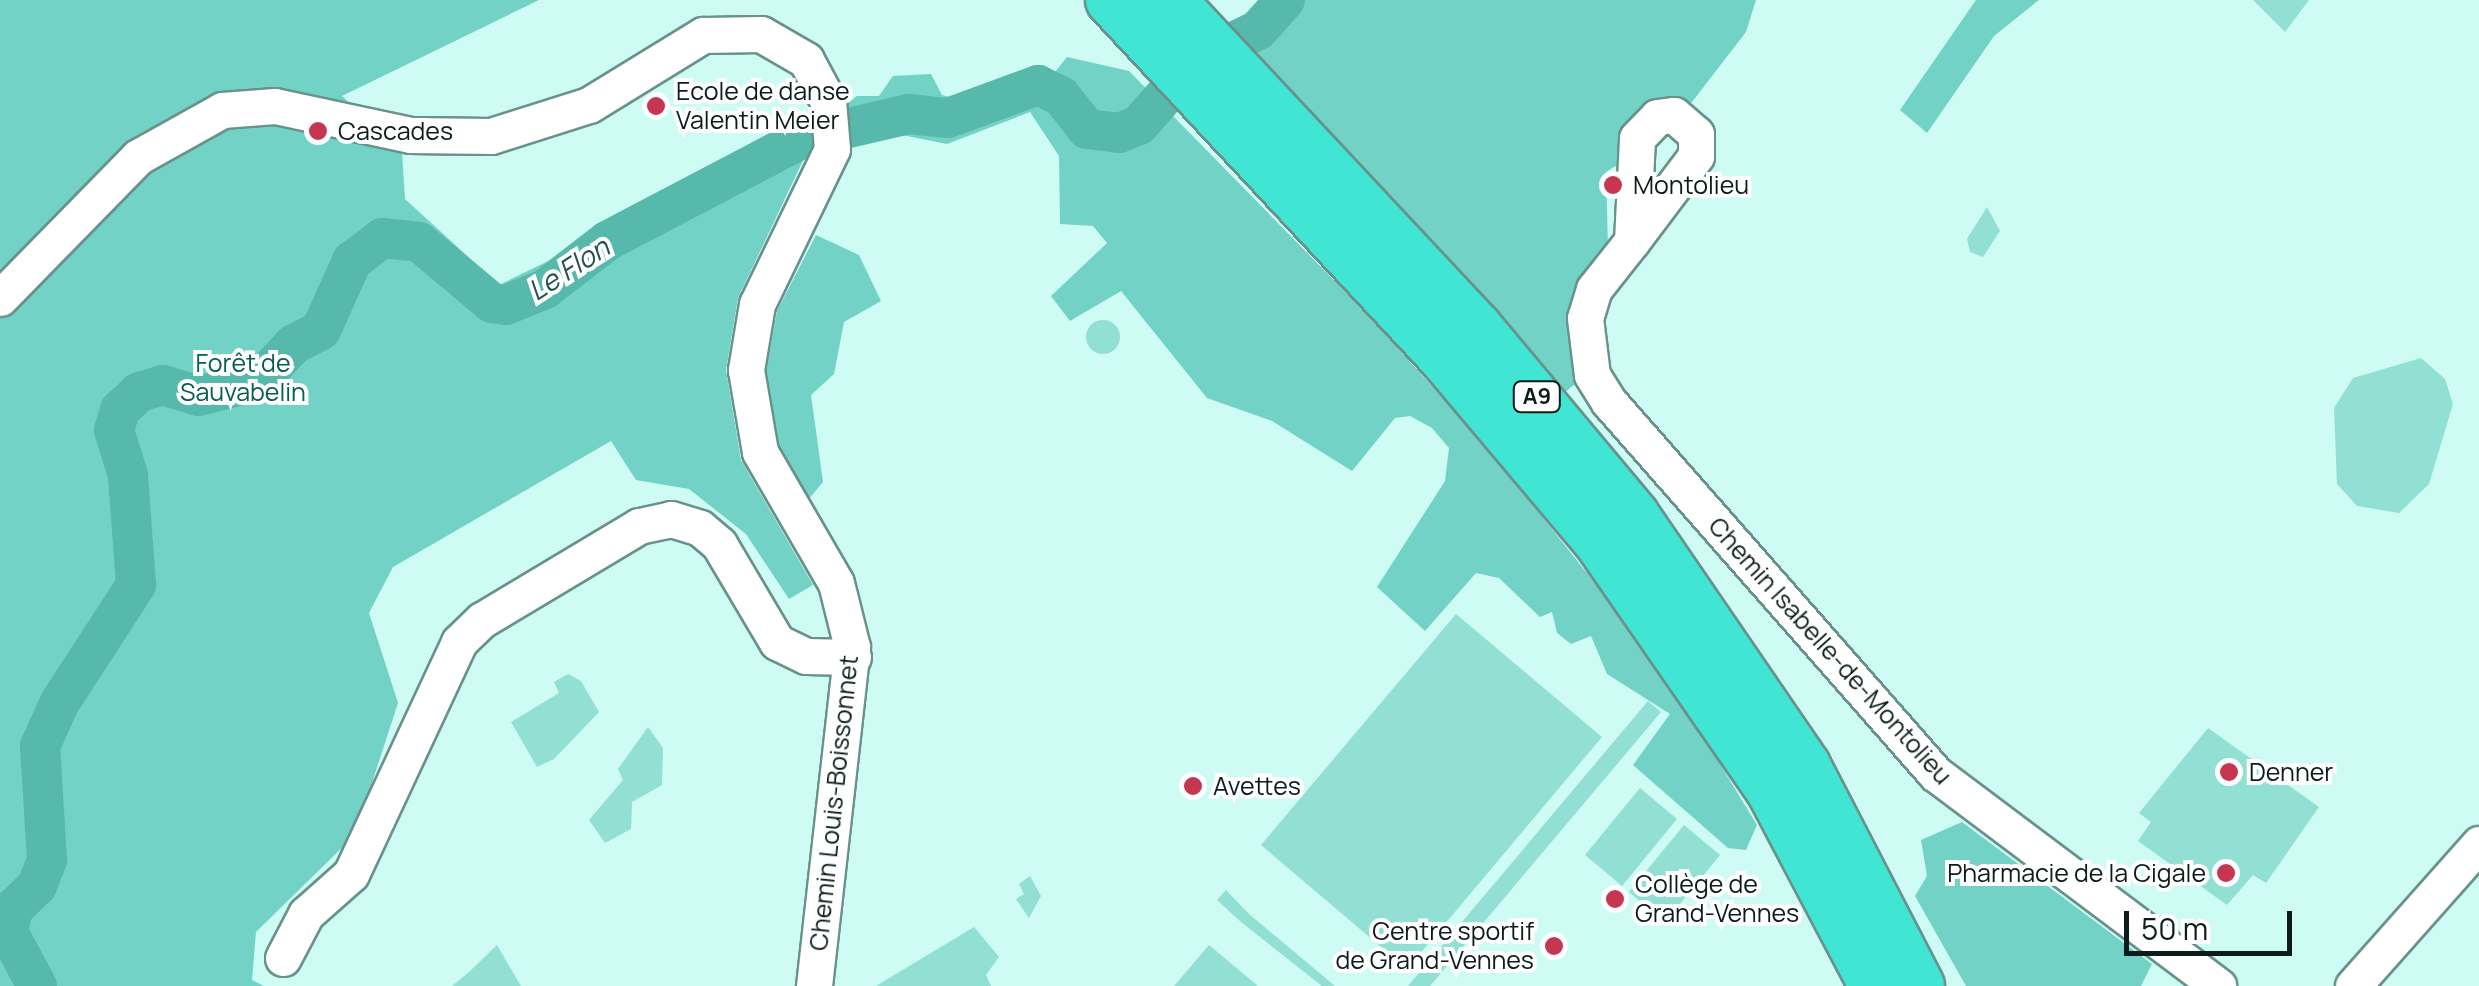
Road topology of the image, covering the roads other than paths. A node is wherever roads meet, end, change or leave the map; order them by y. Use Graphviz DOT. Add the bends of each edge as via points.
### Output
graph roads {
  1 [pos="1111,0"];
  2 [pos="1170,0"];
  3 [pos="1632,241"];
  4 [pos="0,298"];
  5 [pos="853,656"];
  6 [pos="2479,844"];
  7 [pos="1820,855"];
  8 [pos="282,958"];
  9 [pos="814,986"];
  10 [pos="1856,986"];
  11 [pos="1875,986"];
  12 [pos="1919,986"];
  13 [pos="2218,986"];
  14 [pos="2353,986"];
  1 -- 7 [label="highway, A9" via="1522,446 1644,602"];
  2 -- 7 [label="highway, A9" via="1436,283 1596,467 1741,664"];
  3 -- 13 [label="street, Chemin Isabelle-de-Montolieu" via="1594,290 1585,318 1592,375 1609,402 1936,774"];
  4 -- 5 [label="street, Chemin Louis-Boissonnet" via="165,136 250,104 410,135 518,130 589,105 703,35 761,34 796,52 828,101 832,148 757,304 746,370 760,452 836,583"];
  5 -- 8 [label="street" via="806,656 777,642 719,544 700,528 671,518 639,526 482,620 459,642 350,874 306,914"];
  5 -- 9 [label="street, Chemin Louis-Boissonnet"];
  6 -- 14 [label="street"];
  7 -- 10 [label="highway"];
  7 -- 11 [label="highway, A9"];
  7 -- 12 [label="highway, A9"];
}
